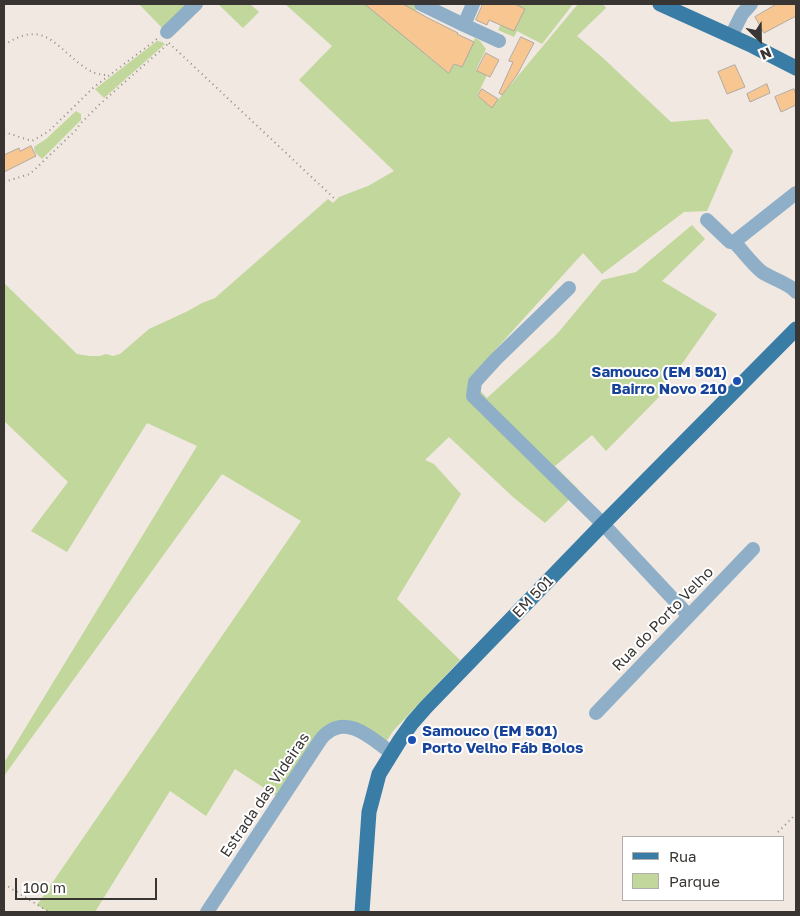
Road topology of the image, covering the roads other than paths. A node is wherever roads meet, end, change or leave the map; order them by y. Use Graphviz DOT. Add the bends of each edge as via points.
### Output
graph roads {
  1 [pos="196,4"];
  2 [pos="421,4"];
  3 [pos="473,4"];
  4 [pos="660,4"];
  5 [pos="745,7"];
  6 [pos="464,25"];
  7 [pos="731,36"];
  8 [pos="165,37"];
  9 [pos="498,41"];
  10 [pos="796,68"];
  11 [pos="796,192"];
  12 [pos="707,220"];
  13 [pos="734,242"];
  14 [pos="569,288"];
  15 [pos="796,292"];
  16 [pos="796,329"];
  17 [pos="603,524"];
  18 [pos="753,549"];
  19 [pos="689,616"];
  20 [pos="596,713"];
  21 [pos="392,753"];
  22 [pos="207,912"];
  23 [pos="362,912"];
  1 -- 8 [label="street"];
  2 -- 6 [label="street"];
  3 -- 6 [label="street"];
  4 -- 7 [label="main road"];
  5 -- 7 [label="street"];
  6 -- 9 [label="street"];
  7 -- 10 [label="main road"];
  11 -- 13 [label="street"];
  12 -- 13 [label="street" via="730,242"];
  13 -- 15 [label="street" via="761,271"];
  14 -- 17 [label="street" via="474,382 473,396"];
  16 -- 17 [label="main road, EM 501 / EM 501"];
  17 -- 19 [label="street"];
  17 -- 21 [label="main road, EM 501 / EM 501" via="426,707"];
  18 -- 19 [label="street, Rua do Porto Velho"];
  19 -- 20 [label="street, Rua do Porto Velho"];
  21 -- 22 [label="street, Estrada das Videiras" via="351,727 339,726 327,733"];
  21 -- 23 [label="main road, EM 501 / EM 501" via="379,774 369,812"];
}
